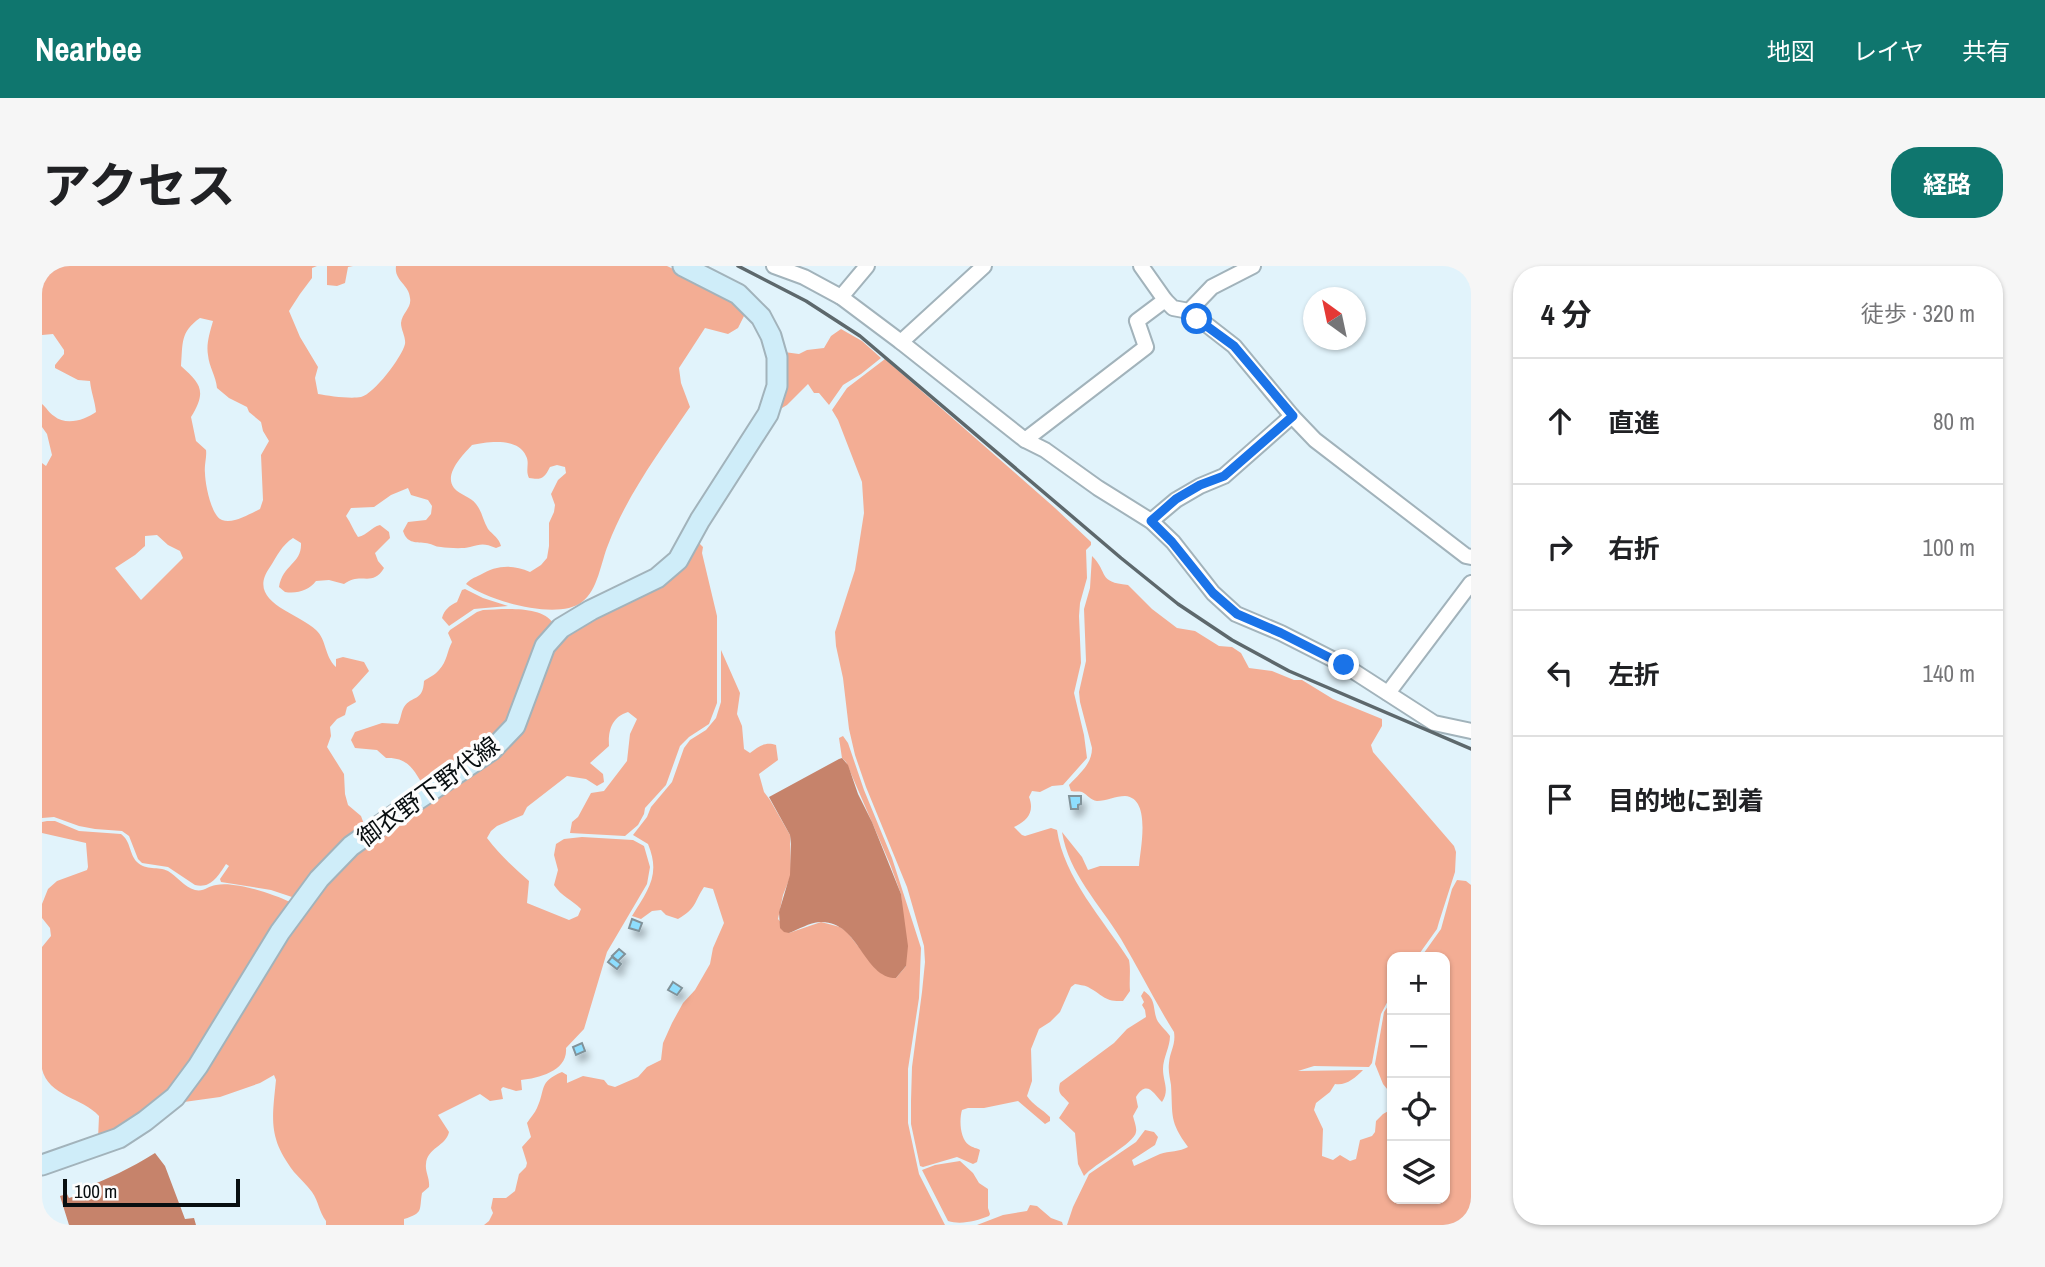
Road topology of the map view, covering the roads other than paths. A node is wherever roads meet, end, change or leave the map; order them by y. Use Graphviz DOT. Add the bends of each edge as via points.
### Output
graph roads {
  1 [pos="682,266"];
  2 [pos="774,266"];
  3 [pos="867,266"];
  4 [pos="984,266"];
  5 [pos="1141,266"];
  6 [pos="1253,266"];
  7 [pos="841,298"];
  8 [pos="1165,300"];
  9 [pos="1189,311"];
  10 [pos="901,342"];
  11 [pos="1293,416"];
  12 [pos="1025,440"];
  13 [pos="1151,521"];
  14 [pos="1471,557"];
  15 [pos="1471,583"];
  16 [pos="1388,693"];
  17 [pos="1471,731"];
  18 [pos="42,1165"];
  1 -- 18 [label="main road, 御衣野下野代線" via="738,294 761,317 777,357 777,386 768,414 678,560 657,578 561,628 545,646 515,726 492,750 351,846 319,879 280,932 176,1097 119,1138"];
  2 -- 7 [label="street"];
  3 -- 7 [label="street"];
  4 -- 10 [label="street"];
  5 -- 8 [label="street"];
  6 -- 9 [label="street" via="1212,287"];
  7 -- 10 [label="street"];
  8 -- 9 [label="street" via="1173,308"];
  8 -- 12 [label="street" via="1137,321 1146,346"];
  9 -- 11 [label="street" via="1234,346"];
  10 -- 12 [label="street"];
  11 -- 13 [label="street" via="1224,476 1176,499"];
  11 -- 14 [label="street" via="1315,440"];
  12 -- 13 [label="street"];
  13 -- 16 [label="street" via="1237,614 1344,665"];
  15 -- 16 [label="street"];
  16 -- 17 [label="street" via="1434,723"];
}
